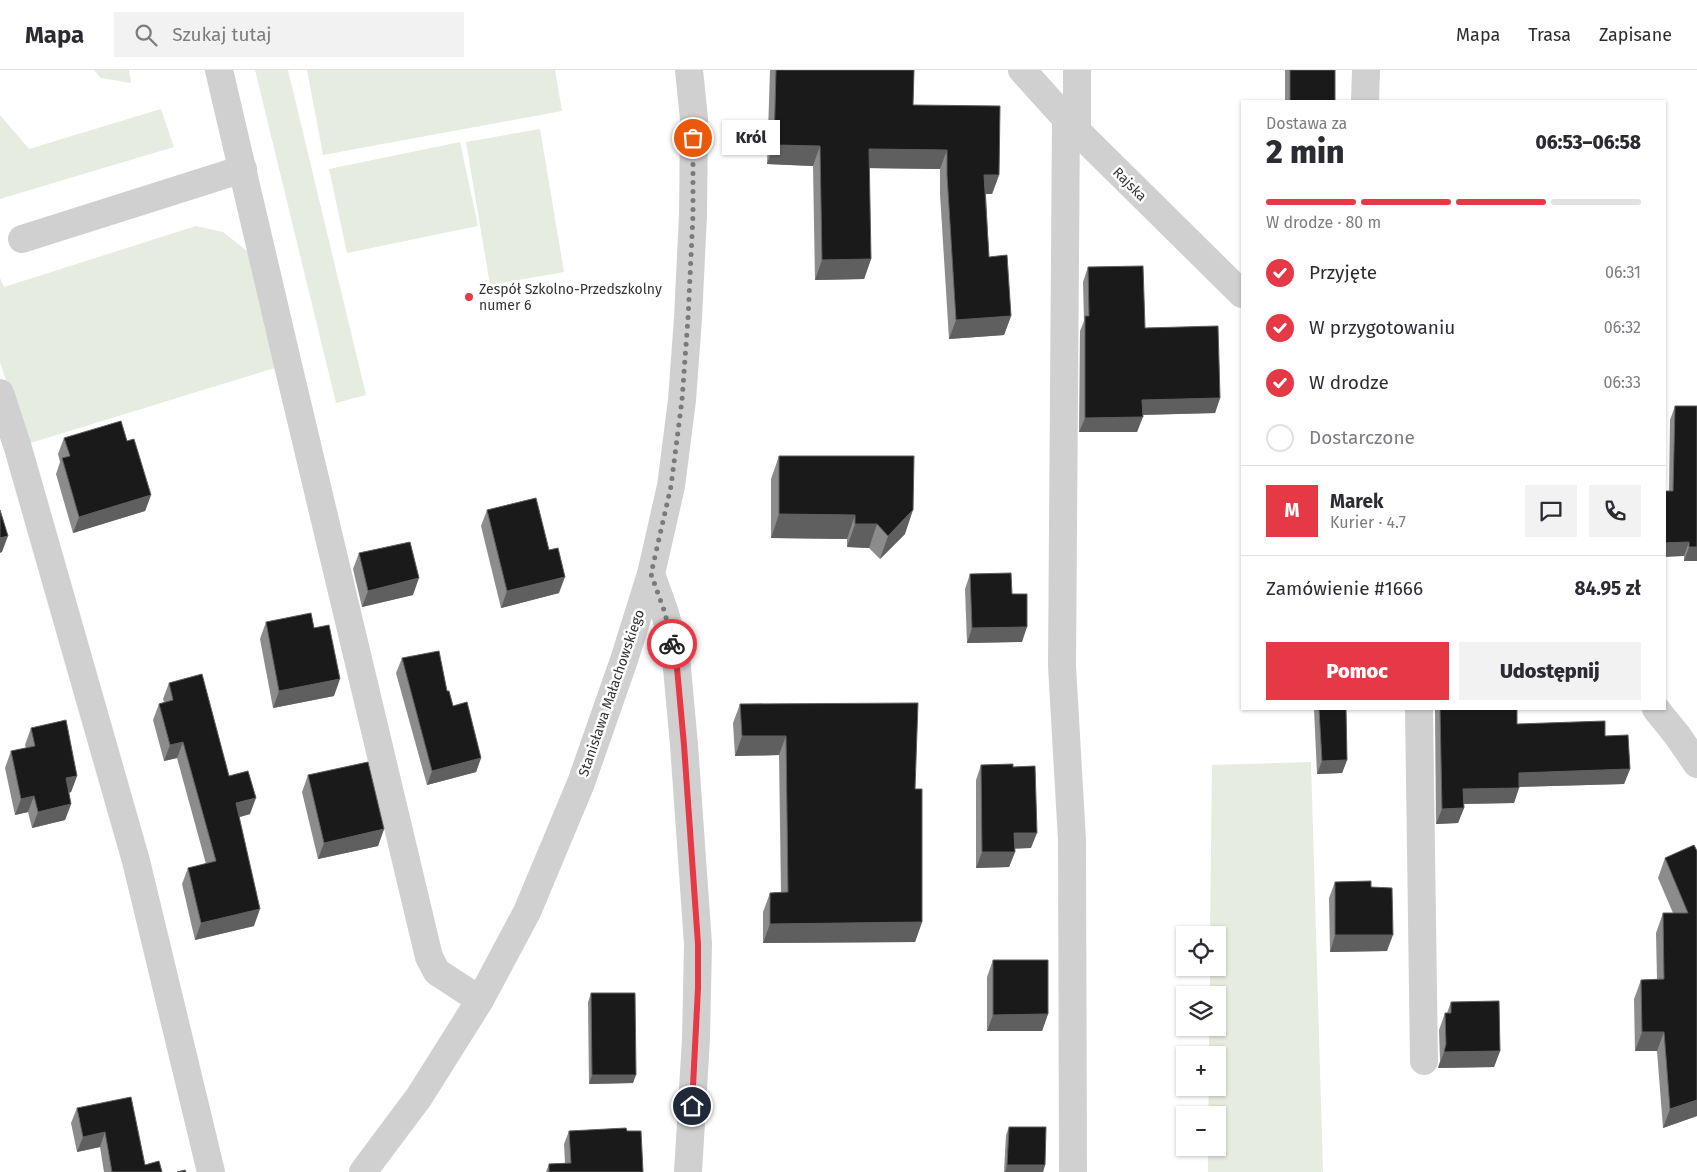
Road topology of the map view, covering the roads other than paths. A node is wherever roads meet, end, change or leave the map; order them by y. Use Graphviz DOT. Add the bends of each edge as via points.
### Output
graph roads {
  1 [pos="220,70"];
  2 [pos="689,70"];
  3 [pos="1022,70"];
  4 [pos="1077,70"];
  5 [pos="1366,70"];
  6 [pos="1365,100"];
  7 [pos="1071,125"];
  8 [pos="243,169"];
  9 [pos="22,238"];
  10 [pos="1241,293"];
  11 [pos="0,393"];
  12 [pos="651,574"];
  13 [pos="1419,710"];
  14 [pos="1657,710"];
  15 [pos="1697,764"];
  16 [pos="480,1000"];
  17 [pos="1424,1061"];
  18 [pos="212,1172"];
  19 [pos="363,1172"];
  20 [pos="688,1172"];
  21 [pos="1072,1172"];
  1 -- 8 [label="street"];
  2 -- 12 [label="street, Stanisława Małachowskiego" via="694,119 693,215 682,400 671,486"];
  3 -- 7 [label="street, Rajska"];
  4 -- 7 [label="street"];
  5 -- 6 [label="street"];
  7 -- 10 [label="street, Rajska"];
  7 -- 21 [label="street" via="1062,666 1072,840"];
  8 -- 9 [label="street"];
  8 -- 16 [label="street" via="429,957 437,972"];
  11 -- 18 [label="street" via="136,862"];
  12 -- 16 [label="street, Stanisława Małachowskiego" via="581,783 527,912"];
  12 -- 20 [label="street" via="676,657 698,944"];
  13 -- 17 [label="street"];
  14 -- 15 [label="street"];
  16 -- 19 [label="street, Stanisława Małachowskiego" via="419,1097"];
}
